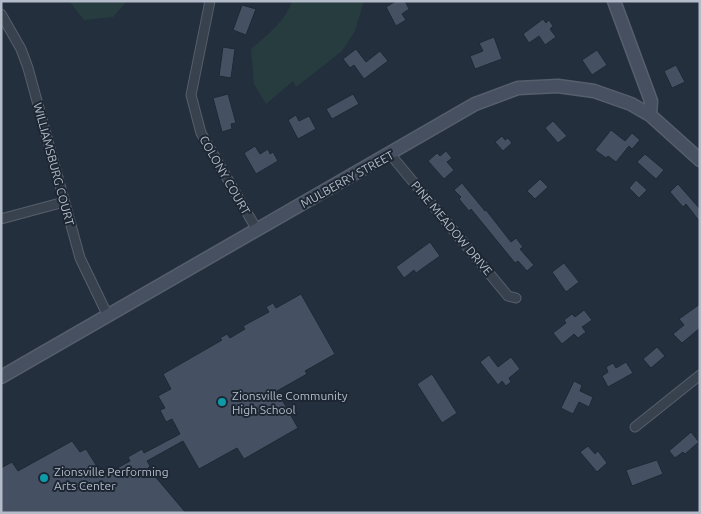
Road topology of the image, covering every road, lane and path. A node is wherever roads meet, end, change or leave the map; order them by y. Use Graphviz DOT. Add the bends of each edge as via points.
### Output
graph roads {
  1 [pos="210,1"];
  2 [pos="614,1"];
  3 [pos="1,14"];
  4 [pos="650,115"];
  5 [pos="390,154"];
  6 [pos="700,160"];
  7 [pos="64,202"];
  8 [pos="1,219"];
  9 [pos="257,230"];
  10 [pos="516,298"];
  11 [pos="107,314"];
  12 [pos="700,375"];
  13 [pos="1,377"];
  14 [pos="635,427"];
  1 -- 9 [label="street, COLONY COURT" via="191,95 201,133"];
  2 -- 4 [label="street" via="651,101"];
  3 -- 7 [label="street, WILLIAMSBURG COURT" via="28,68"];
  4 -- 5 [label="street, MULBERRY STREET" via="631,104 594,91 558,86 518,88 476,104"];
  4 -- 6 [label="street, MULBERRY STREET"];
  5 -- 9 [label="street, MULBERRY STREET"];
  5 -- 10 [label="street, PINE MEADOW DRIVE" via="508,296"];
  7 -- 8 [label="street"];
  7 -- 11 [label="street, WILLIAMSBURG COURT" via="80,258"];
  9 -- 11 [label="street, MULBERRY STREET"];
  11 -- 13 [label="street, MULBERRY STREET"];
  12 -- 14 [label="street"];
}
